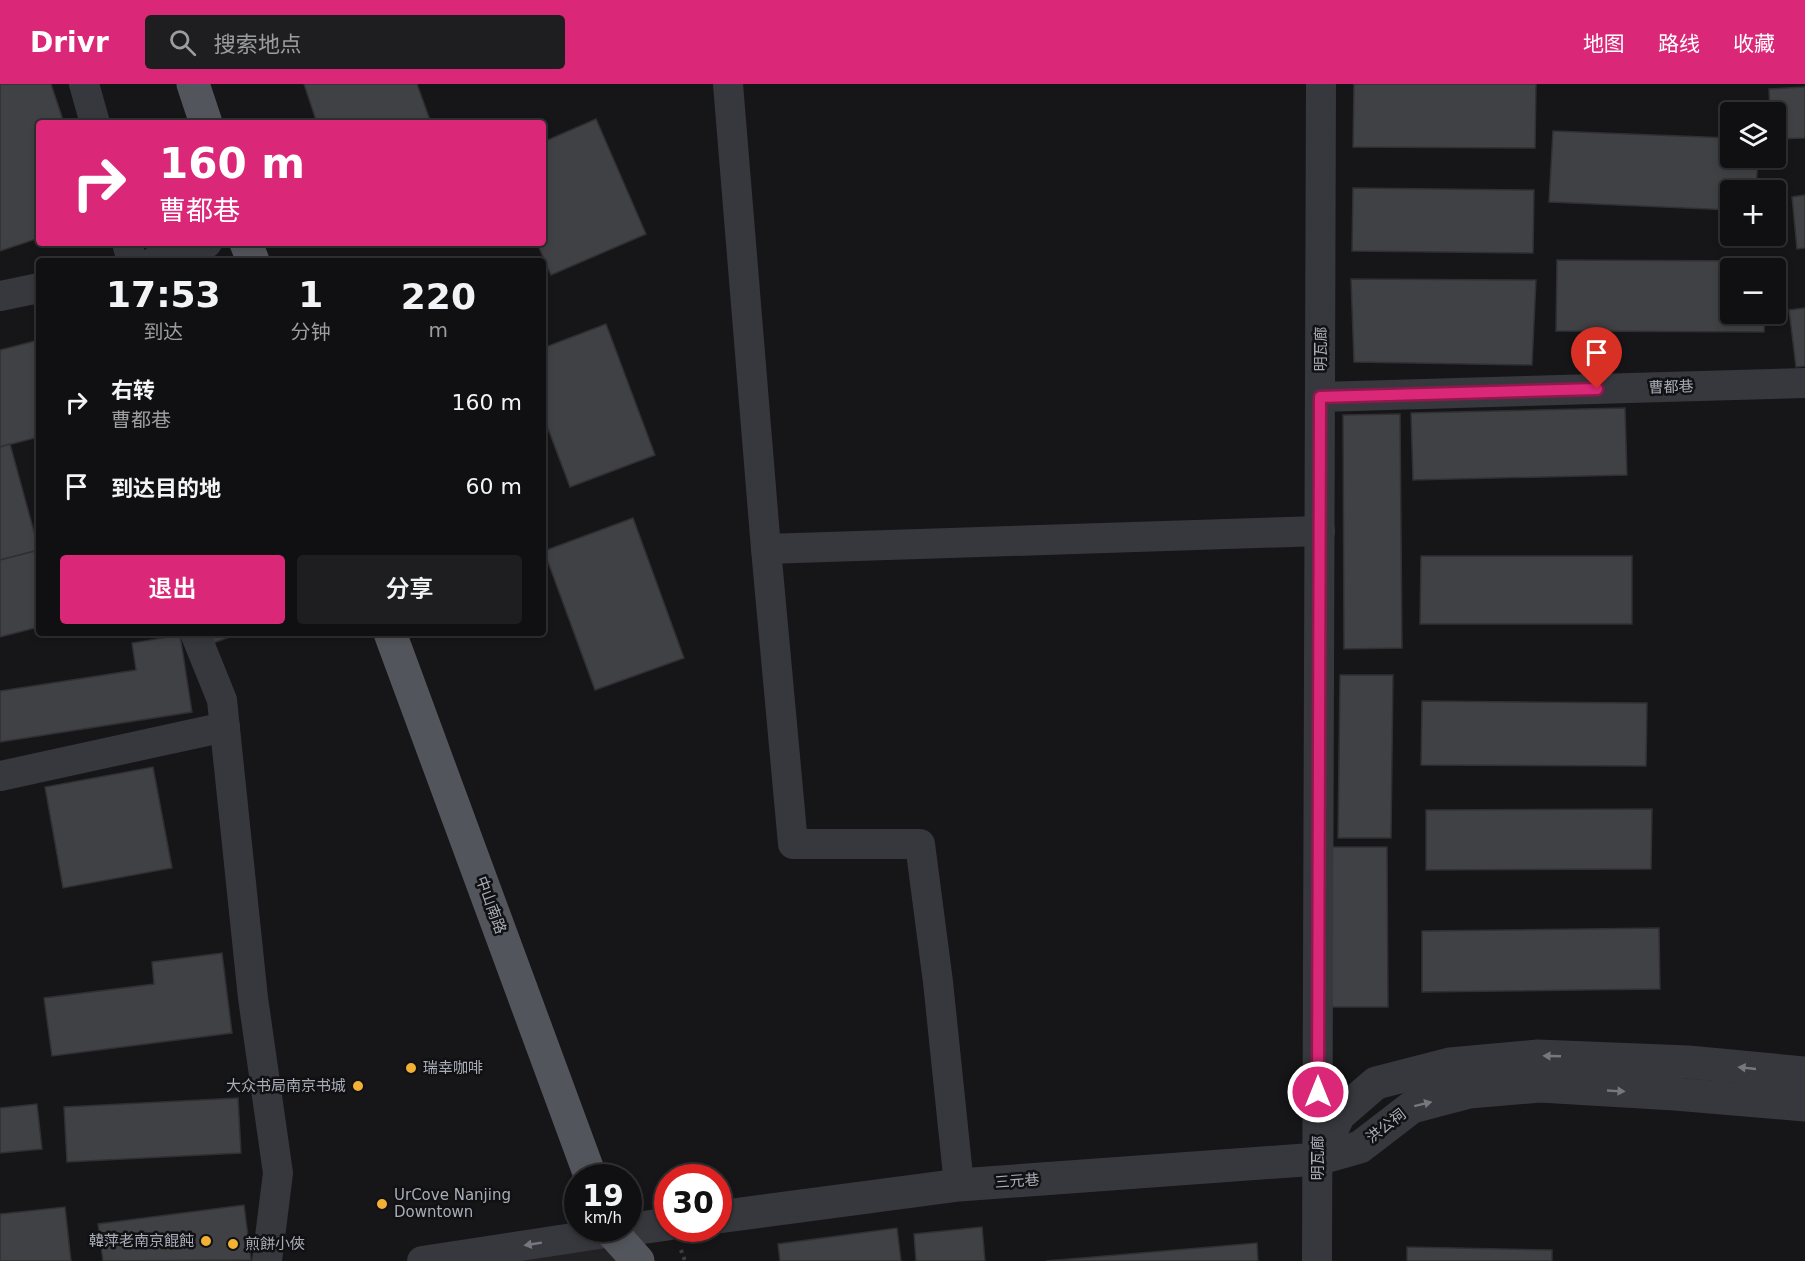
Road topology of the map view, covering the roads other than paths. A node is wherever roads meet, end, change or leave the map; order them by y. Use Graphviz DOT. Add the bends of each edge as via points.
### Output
graph roads {
  1 [pos="84,84"];
  2 [pos="193,84"];
  3 [pos="728,84"];
  4 [pos="1321,84"];
  5 [pos="94,120"];
  6 [pos="205,120"];
  7 [pos="198,246"];
  8 [pos="164,258"];
  9 [pos="36,289"];
  10 [pos="0,296"];
  11 [pos="1805,383"];
  12 [pos="1320,397"];
  13 [pos="1320,531"];
  14 [pos="766,549"];
  15 [pos="196,636"];
  16 [pos="391,636"];
  17 [pos="225,727"];
  18 [pos="0,777"];
  19 [pos="1805,1073"];
  20 [pos="1805,1105"];
  21 [pos="1317,1159"];
  22 [pos="586,1164"];
  23 [pos="959,1185"];
  24 [pos="732,1215"];
  25 [pos="597,1242"];
  26 [pos="617,1242"];
  27 [pos="267,1261"];
  28 [pos="422,1261"];
  29 [pos="638,1261"];
  30 [pos="1317,1261"];
  1 -- 5 [label="street"];
  2 -- 6 [label="main road"];
  3 -- 14 [label="street"];
  4 -- 12 [label="street, 明瓦廊"];
  7 -- 8 [label="street"];
  9 -- 10 [label="street"];
  11 -- 12 [label="street, 曹都巷"];
  12 -- 13 [label="street, 明瓦廊"];
  13 -- 14 [label="street"];
  13 -- 21 [label="street, 明瓦廊"];
  14 -- 23 [label="street" via="793,844 920,844"];
  15 -- 17 [label="street" via="222,699"];
  16 -- 22 [label="main road, 中山南路"];
  17 -- 18 [label="street"];
  17 -- 27 [label="street" via="253,998 278,1173"];
  19 -- 21 [label="street, one-way" via="1688,1062 1538,1056 1450,1064 1376,1083 1339,1115"];
  21 -- 20 [label="street, 洪公祠, one-way" via="1360,1147 1412,1107 1469,1092 1540,1086"];
  21 -- 23 [label="street, 三元巷"];
  21 -- 30 [label="street, 明瓦廊"];
  23 -- 24 [label="street, 三元巷"];
  25 -- 28 [label="street, one-way"];
  26 -- 29 [label="main road"];
}
